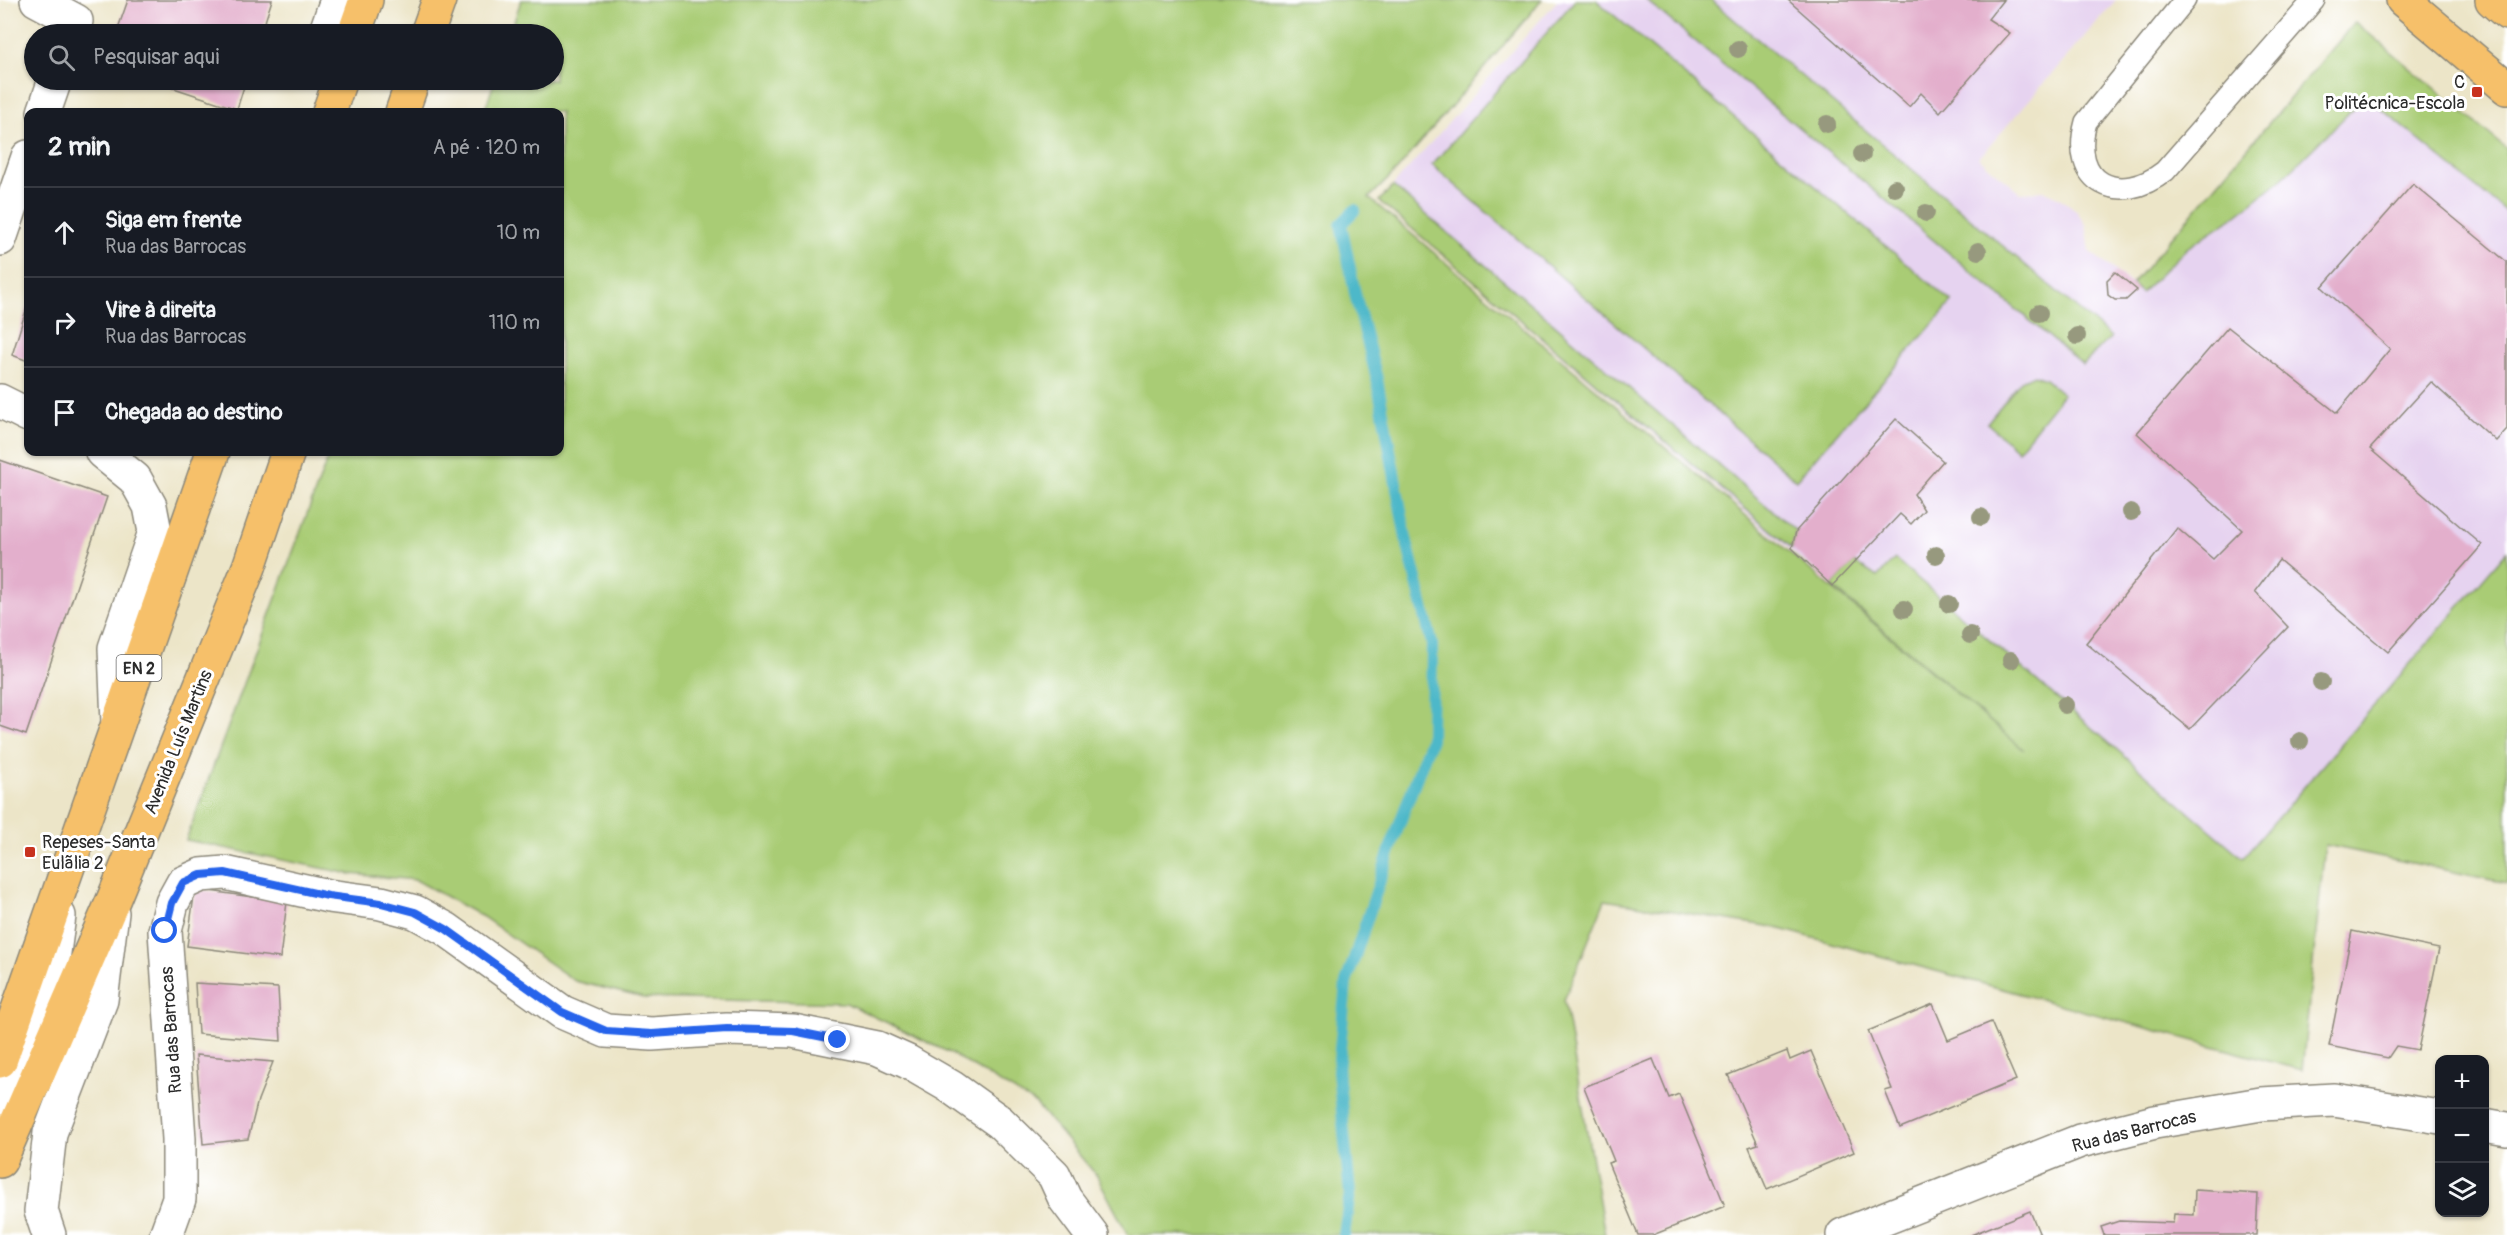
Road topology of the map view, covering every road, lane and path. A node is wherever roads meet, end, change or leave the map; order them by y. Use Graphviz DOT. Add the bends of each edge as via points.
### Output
graph roads {
  1 [pos="37,0"];
  2 [pos="337,0"];
  3 [pos="366,0"];
  4 [pos="439,0"];
  5 [pos="2185,0"];
  6 [pos="2314,0"];
  7 [pos="2403,0"];
  8 [pos="2492,0"];
  9 [pos="2507,13"];
  10 [pos="76,19"];
  11 [pos="329,24"];
  12 [pos="358,24"];
  13 [pos="431,24"];
  14 [pos="2507,88"];
  15 [pos="52,90"];
  16 [pos="327,90"];
  17 [pos="337,90"];
  18 [pos="409,90"];
  19 [pos="45,108"];
  20 [pos="329,108"];
  21 [pos="330,108"];
  22 [pos="403,108"];
  23 [pos="24,169"];
  24 [pos="0,239"];
  25 [pos="0,401"];
  26 [pos="24,413"];
  27 [pos="107,456"];
  28 [pos="212,456"];
  29 [pos="287,456"];
  30 [pos="118,729"];
  31 [pos="63,885"];
  32 [pos="114,898"];
  33 [pos="0,1061"];
  34 [pos="2435,1116"];
  35 [pos="0,1119"];
  36 [pos="2489,1126"];
  37 [pos="2507,1129"];
  38 [pos="0,1161"];
  39 [pos="49,1235"];
  40 [pos="166,1235"];
  41 [pos="1092,1235"];
  42 [pos="1843,1235"];
  1 -- 10 [label="street"];
  2 -- 11 [label="street"];
  3 -- 12 [label="main road"];
  4 -- 13 [label="main road"];
  5 -- 6 [label="lane" via="2086,122 2082,154 2088,171 2103,184 2120,188 2142,184 2165,171"];
  7 -- 14 [label="main road"];
  8 -- 9 [label="main road"];
  15 -- 19 [label="street"];
  16 -- 20 [label="street"];
  17 -- 21 [label="main road"];
  18 -- 22 [label="main road"];
  23 -- 24 [label="street"];
  25 -- 26 [label="street"];
  27 -- 30 [label="street" via="135,479 150,506 154,532 115,648"];
  28 -- 30 [label="main road, EN 2"];
  29 -- 32 [label="main road, Avenida Luís Martins" via="249,567"];
  30 -- 31 [label="main road, EN 2"];
  31 -- 33 [label="main road"];
  31 -- 35 [label="street" via="48,996"];
  32 -- 38 [label="main road, Avenida Luís Martins"];
  32 -- 39 [label="street" via="101,1000 50,1133 41,1211"];
  34 -- 42 [label="street, Rua das Barrocas" via="2334,1100 2260,1104 2155,1122 2080,1142"];
  36 -- 37 [label="street"];
  40 -- 41 [label="street, Rua das Barrocas" via="179,1199 179,1139 165,931 172,903 183,883 201,875 225,873 415,912 446,929 562,1012 606,1031 652,1034 727,1029 793,1031 877,1048 951,1087 1000,1122 1054,1175 1065,1199"];
}
